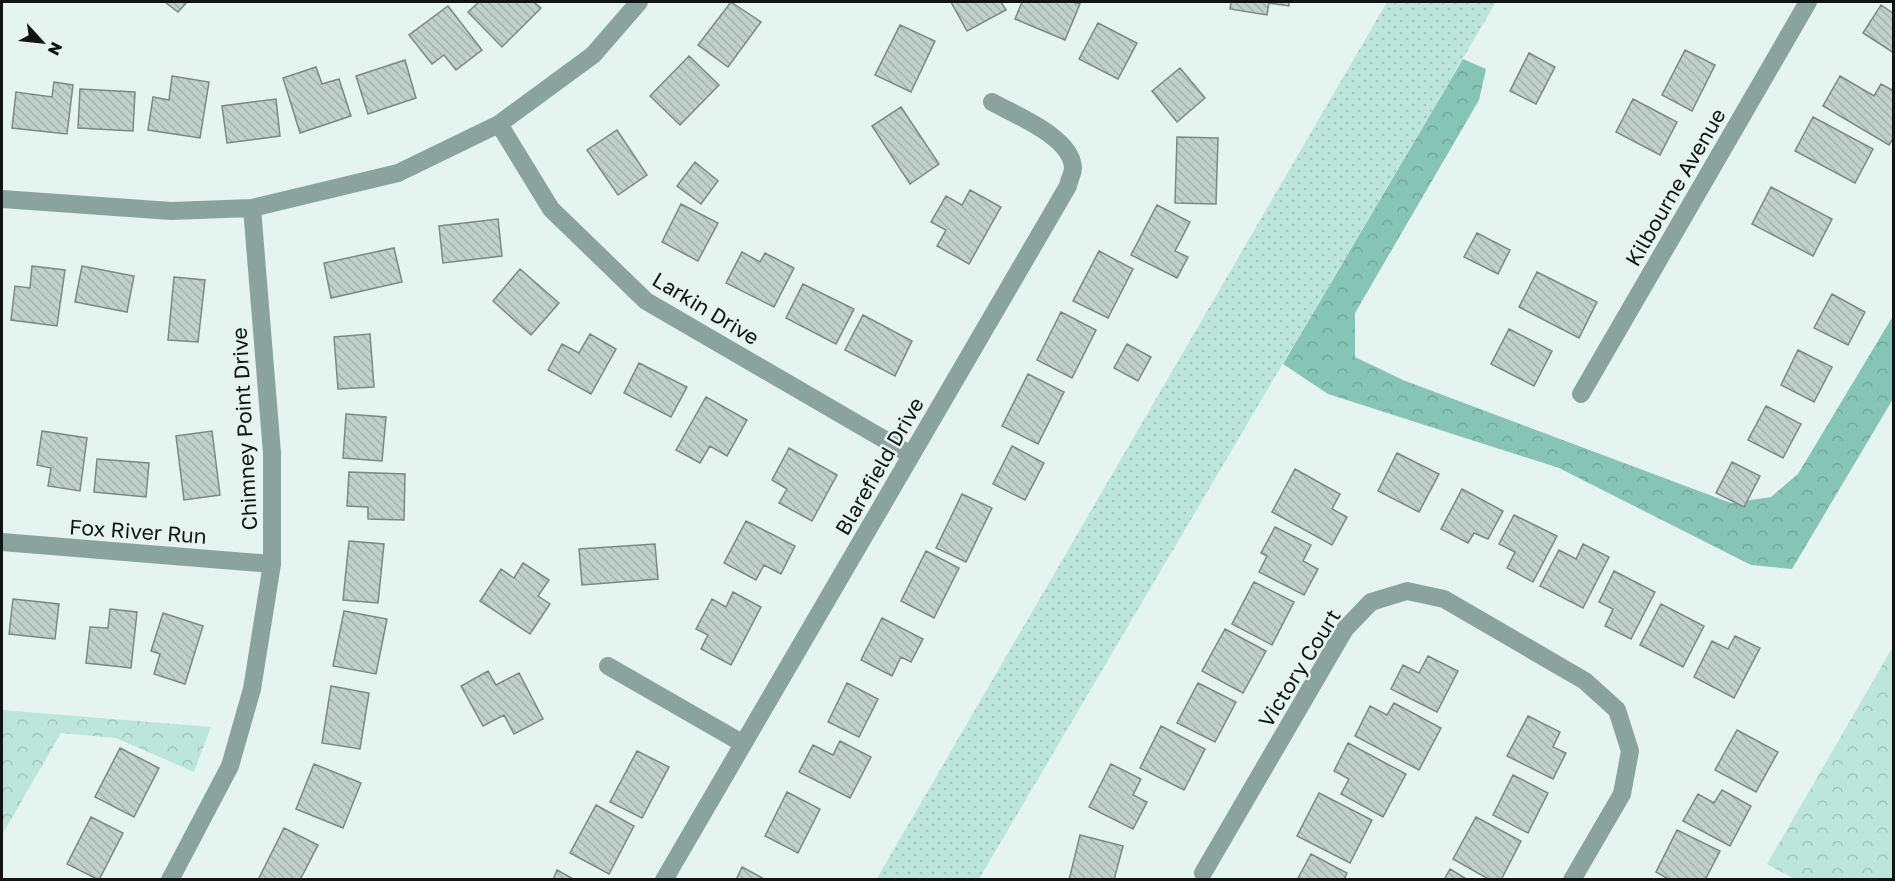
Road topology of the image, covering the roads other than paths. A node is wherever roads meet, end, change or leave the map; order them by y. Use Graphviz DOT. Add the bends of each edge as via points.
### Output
graph roads {
  1 [pos="639,2"];
  2 [pos="1808,2"];
  3 [pos="992,102"];
  4 [pos="499,124"];
  5 [pos="2,199"];
  6 [pos="252,208"];
  7 [pos="1581,394"];
  8 [pos="911,456"];
  9 [pos="2,542"];
  10 [pos="272,564"];
  11 [pos="608,666"];
  12 [pos="742,743"];
  13 [pos="1203,873"];
  14 [pos="170,879"];
  15 [pos="664,879"];
  16 [pos="1572,879"];
  1 -- 4 [label="street" via="592,55"];
  2 -- 7 [label="street, Kilbourne Avenue"];
  3 -- 8 [label="street, Blarefield Drive" via="1055,138 1068,150 1073,168 1068,186"];
  4 -- 6 [label="street" via="398,173"];
  4 -- 8 [label="street, Larkin Drive" via="550,209 646,301"];
  5 -- 6 [label="street" via="171,211"];
  6 -- 10 [label="street, Chimney Point Drive" via="272,453"];
  8 -- 12 [label="street, Blarefield Drive"];
  9 -- 10 [label="street, Fox River Run"];
  10 -- 14 [label="street, Chimney Point Drive" via="252,689 230,766"];
  11 -- 12 [label="street"];
  12 -- 15 [label="street, Blarefield Drive"];
  13 -- 16 [label="street, Victory Court" via="1345,629 1371,602 1407,591 1444,599 1585,681 1617,710 1630,751 1622,794"];
}
